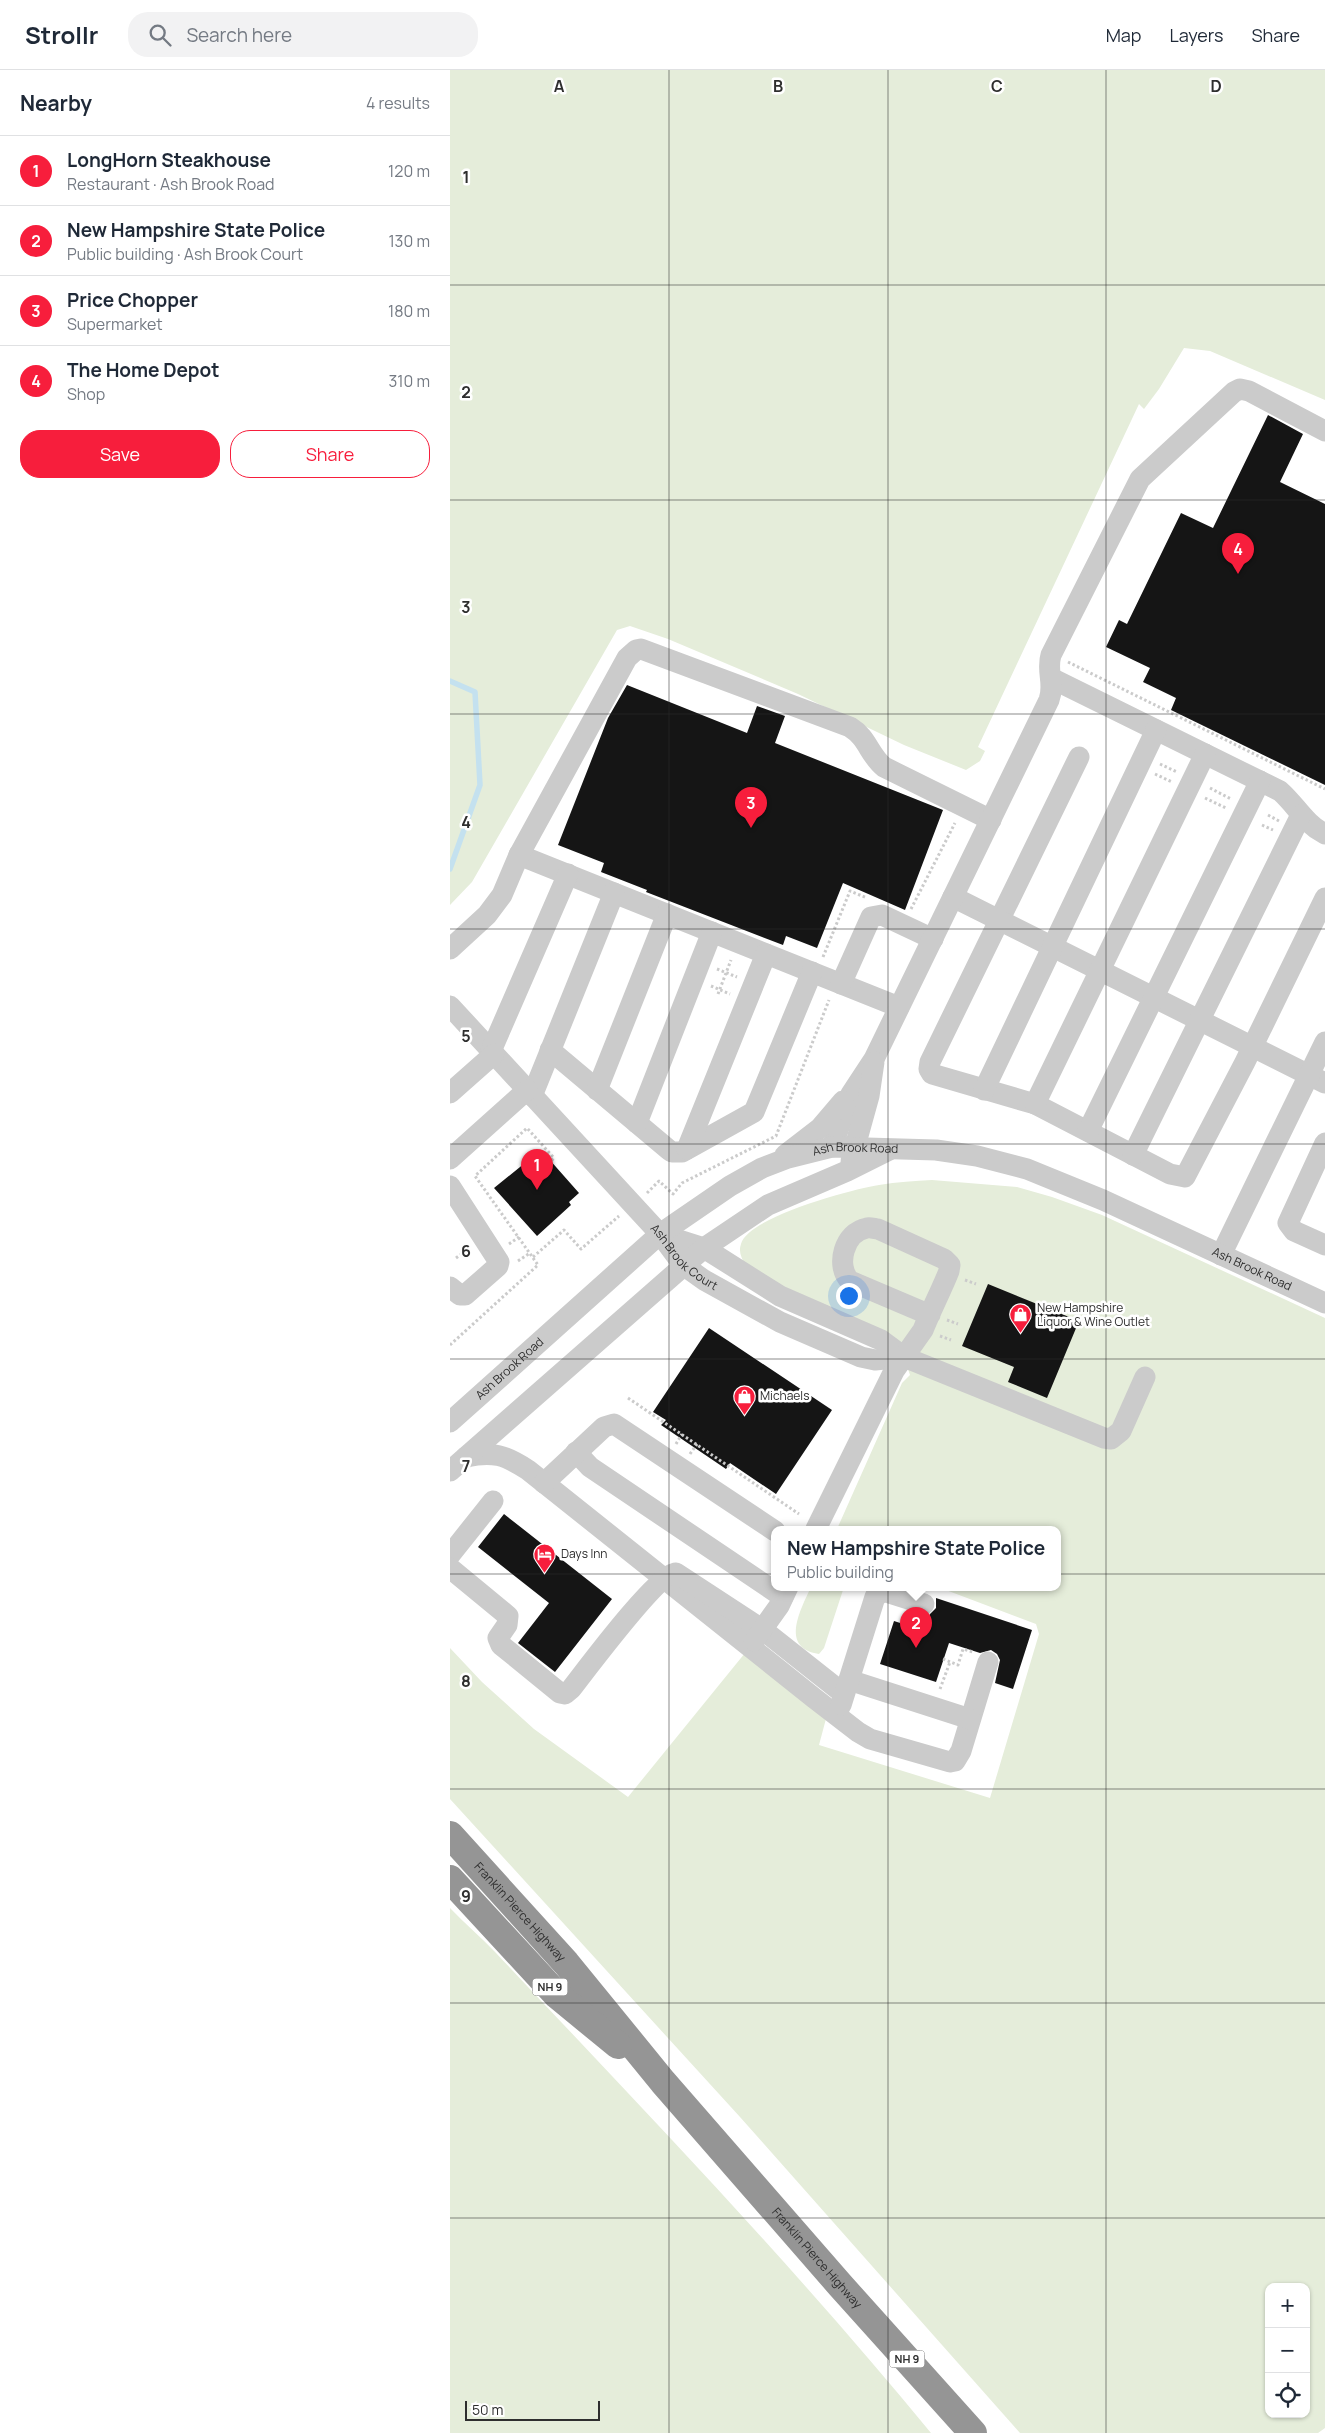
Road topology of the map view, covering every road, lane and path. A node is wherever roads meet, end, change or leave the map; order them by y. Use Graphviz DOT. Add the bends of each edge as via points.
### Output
graph roads {
  1 [pos="1325,431"];
  2 [pos="1067,661"];
  3 [pos="1051,678"];
  4 [pos="1156,730"];
  5 [pos="1205,754"];
  6 [pos="1079,757"];
  7 [pos="1260,781"];
  8 [pos="1325,789"];
  9 [pos="963,806"];
  10 [pos="1301,815"];
  11 [pos="990,820"];
  12 [pos="1325,834"];
  13 [pos="519,855"];
  14 [pos="568,874"];
  15 [pos="614,893"];
  16 [pos="953,897"];
  17 [pos="1325,898"];
  18 [pos="875,901"];
  19 [pos="667,914"];
  20 [pos="908,915"];
  21 [pos="1000,921"];
  22 [pos="712,932"];
  23 [pos="933,939"];
  24 [pos="1053,947"];
  25 [pos="450,949"];
  26 [pos="766,954"];
  27 [pos="732,959"];
  28 [pos="817,967"];
  29 [pos="697,971"];
  30 [pos="1100,971"];
  31 [pos="726,973"];
  32 [pos="841,984"];
  33 [pos="720,989"];
  34 [pos="750,992"];
  35 [pos="718,994"];
  36 [pos="1154,998"];
  37 [pos="899,1007"];
  38 [pos="452,1011"];
  39 [pos="1200,1020"];
  40 [pos="1325,1042"];
  41 [pos="1252,1046"];
  42 [pos="550,1050"];
  43 [pos="492,1053"];
  44 [pos="874,1059"];
  45 [pos="1317,1079"];
  46 [pos="856,1085"];
  47 [pos="597,1090"];
  48 [pos="984,1090"];
  49 [pos="450,1093"];
  50 [pos="530,1093"];
  51 [pos="1035,1104"];
  52 [pos="637,1123"];
  53 [pos="1088,1131"];
  54 [pos="1325,1143"];
  55 [pos="832,1147"];
  56 [pos="854,1148"];
  57 [pos="687,1149"];
  58 [pos="889,1150"];
  59 [pos="1133,1155"];
  60 [pos="450,1159"];
  61 [pos="551,1161"];
  62 [pos="762,1168"];
  63 [pos="847,1171"];
  64 [pos="450,1186"];
  65 [pos="620,1216"];
  66 [pos="660,1234"];
  67 [pos="1325,1246"];
  68 [pos="704,1248"];
  69 [pos="464,1252"];
  70 [pos="1221,1255"];
  71 [pos="533,1257"];
  72 [pos="456,1258"];
  73 [pos="683,1265"];
  74 [pos="450,1287"];
  75 [pos="1325,1303"];
  76 [pos="930,1316"];
  77 [pos="450,1345"];
  78 [pos="904,1357"];
  79 [pos="1145,1377"];
  80 [pos="628,1398"];
  81 [pos="450,1422"];
  82 [pos="576,1452"];
  83 [pos="458,1464"];
  84 [pos="544,1483"];
  85 [pos="494,1501"];
  86 [pos="800,1514"];
  87 [pos="817,1526"];
  88 [pos="771,1528"];
  89 [pos="450,1555"];
  90 [pos="450,1568"];
  91 [pos="665,1579"];
  92 [pos="771,1582"];
  93 [pos="882,1591"];
  94 [pos="887,1591"];
  95 [pos="786,1592"];
  96 [pos="924,1604"];
  97 [pos="763,1630"];
  98 [pos="750,1647"];
  99 [pos="984,1658"];
  100 [pos="943,1660"];
  101 [pos="950,1662"];
  102 [pos="846,1687"];
  103 [pos="934,1708"];
  104 [pos="838,1716"];
  105 [pos="970,1719"];
  106 [pos="450,1836"];
  107 [pos="450,1878"];
  108 [pos="663,2082"];
  109 [pos="973,2433"];
  1 -- 3 [label="street" via="1249,391 1240,389 1234,392 1140,479 1051,655"];
  2 -- 8 [label="path"];
  3 -- 4 [label="street"];
  3 -- 11 [label="street" via="1053,691"];
  4 -- 5 [label="street"];
  4 -- 24 [label="street"];
  5 -- 7 [label="street"];
  5 -- 30 [label="street"];
  6 -- 21 [label="street"];
  7 -- 10 [label="street" via="1280,791 1293,802"];
  7 -- 36 [label="street"];
  9 -- 11 [label="street"];
  9 -- 13 [label="street" via="884,767 864,738 850,727 642,649 627,658"];
  9 -- 20 [label="path"];
  10 -- 12 [label="street"];
  10 -- 39 [label="street"];
  11 -- 16 [label="street"];
  13 -- 14 [label="street"];
  13 -- 25 [label="street" via="495,905"];
  14 -- 15 [label="street"];
  14 -- 43 [label="street"];
  15 -- 19 [label="street"];
  15 -- 42 [label="street"];
  16 -- 21 [label="street"];
  16 -- 23 [label="street"];
  17 -- 41 [label="street"];
  18 -- 28 [label="path" via="850,891"];
  19 -- 22 [label="street"];
  19 -- 47 [label="street"];
  21 -- 24 [label="street"];
  21 -- 48 [label="street" via="929,1069 937,1077"];
  22 -- 26 [label="street"];
  22 -- 29 [label="street"];
  23 -- 32 [label="street" via="875,915 868,922"];
  23 -- 37 [label="street"];
  24 -- 30 [label="street"];
  24 -- 48 [label="street"];
  26 -- 28 [label="street"];
  26 -- 34 [label="street"];
  27 -- 31 [label="path"];
  28 -- 32 [label="street"];
  28 -- 57 [label="street" via="754,1112"];
  29 -- 31 [label="path"];
  29 -- 33 [label="path"];
  29 -- 52 [label="street"];
  30 -- 36 [label="street"];
  30 -- 51 [label="street"];
  31 -- 33 [label="path"];
  31 -- 34 [label="path"];
  32 -- 37 [label="street"];
  33 -- 34 [label="path"];
  33 -- 35 [label="path"];
  34 -- 57 [label="street"];
  36 -- 39 [label="street"];
  36 -- 53 [label="street"];
  37 -- 44 [label="street"];
  38 -- 43 [label="street"];
  39 -- 41 [label="street"];
  39 -- 59 [label="street"];
  40 -- 45 [label="street"];
  41 -- 45 [label="street"];
  41 -- 59 [label="street" via="1185,1177 1170,1174"];
  42 -- 47 [label="street"];
  42 -- 50 [label="street"];
  43 -- 49 [label="street"];
  43 -- 50 [label="street"];
  44 -- 46 [label="street"];
  44 -- 56 [label="street" via="870,1091"];
  45 -- 70 [label="street"];
  46 -- 55 [label="street"];
  46 -- 62 [label="street" via="810,1137"];
  47 -- 52 [label="street"];
  48 -- 51 [label="street"];
  50 -- 60 [label="street"];
  50 -- 66 [label="street"];
  51 -- 53 [label="street"];
  52 -- 57 [label="street" via="672,1152"];
  53 -- 59 [label="street"];
  54 -- 67 [label="street" via="1288,1222 1294,1231"];
  55 -- 56 [label="street, Ash Brook Road"];
  55 -- 62 [label="street, Ash Brook Road"];
  56 -- 58 [label="street, Ash Brook Road"];
  56 -- 63 [label="street"];
  58 -- 63 [label="street"];
  58 -- 70 [label="street, Ash Brook Road" via="936,1150 977,1156 1027,1169"];
  61 -- 71 [label="path" via="554,1158 527,1128 475,1176"];
  62 -- 66 [label="street, Ash Brook Road"];
  63 -- 68 [label="street" via="768,1205"];
  64 -- 74 [label="street" via="499,1262 465,1295"];
  65 -- 71 [label="path" via="581,1249 564,1230"];
  66 -- 68 [label="street, Ash Brook Court"];
  66 -- 73 [label="street, Ash Brook Court"];
  66 -- 81 [label="street, Ash Brook Road"];
  68 -- 73 [label="street"];
  68 -- 78 [label="street, Ash Brook Court" via="780,1296 881,1340"];
  69 -- 72 [label="path"];
  70 -- 75 [label="street, Ash Brook Road"];
  71 -- 77 [label="path" via="538,1265"];
  73 -- 78 [label="street, Ash Brook Court" via="749,1306 807,1335 875,1360"];
  73 -- 83 [label="street"];
  76 -- 76 [label="street" via="949,1271 948,1262 878,1229 867,1228 858,1232 842,1258 845,1276"];
  76 -- 78 [label="street" via="914,1346"];
  78 -- 79 [label="street" via="1111,1439 1121,1431"];
  78 -- 87 [label="street"];
  80 -- 86 [label="path"];
  82 -- 84 [label="street"];
  82 -- 88 [label="street" via="604,1427 614,1424"];
  82 -- 92 [label="street" via="590,1467"];
  83 -- 84 [label="street" via="492,1453 513,1460"];
  84 -- 91 [label="street"];
  85 -- 89 [label="street"];
  90 -- 91 [label="street" via="508,1616 507,1625 498,1638 501,1646 565,1694"];
  91 -- 97 [label="street" via="670,1573 684,1576 710,1597"];
  91 -- 98 [label="street"];
  93 -- 102 [label="street" via="872,1602"];
  94 -- 96 [label="street"];
  95 -- 97 [label="street"];
  97 -- 98 [label="street"];
  97 -- 102 [label="street"];
  98 -- 104 [label="street"];
  99 -- 101 [label="path" via="963,1649 958,1665"];
  99 -- 105 [label="street"];
  100 -- 101 [label="path"];
  101 -- 103 [label="path"];
  102 -- 103 [label="street"];
  102 -- 104 [label="street"];
  103 -- 105 [label="street"];
  104 -- 105 [label="street" via="870,1739 950,1762 958,1757"];
  106 -- 108 [label="highway, Franklin Pierce Highway / NH 9" via="566,1963"];
  107 -- 108 [label="highway, Franklin Pierce Highway / NH 9" via="557,1995"];
  108 -- 109 [label="highway, Franklin Pierce Highway / NH 9"];
}
